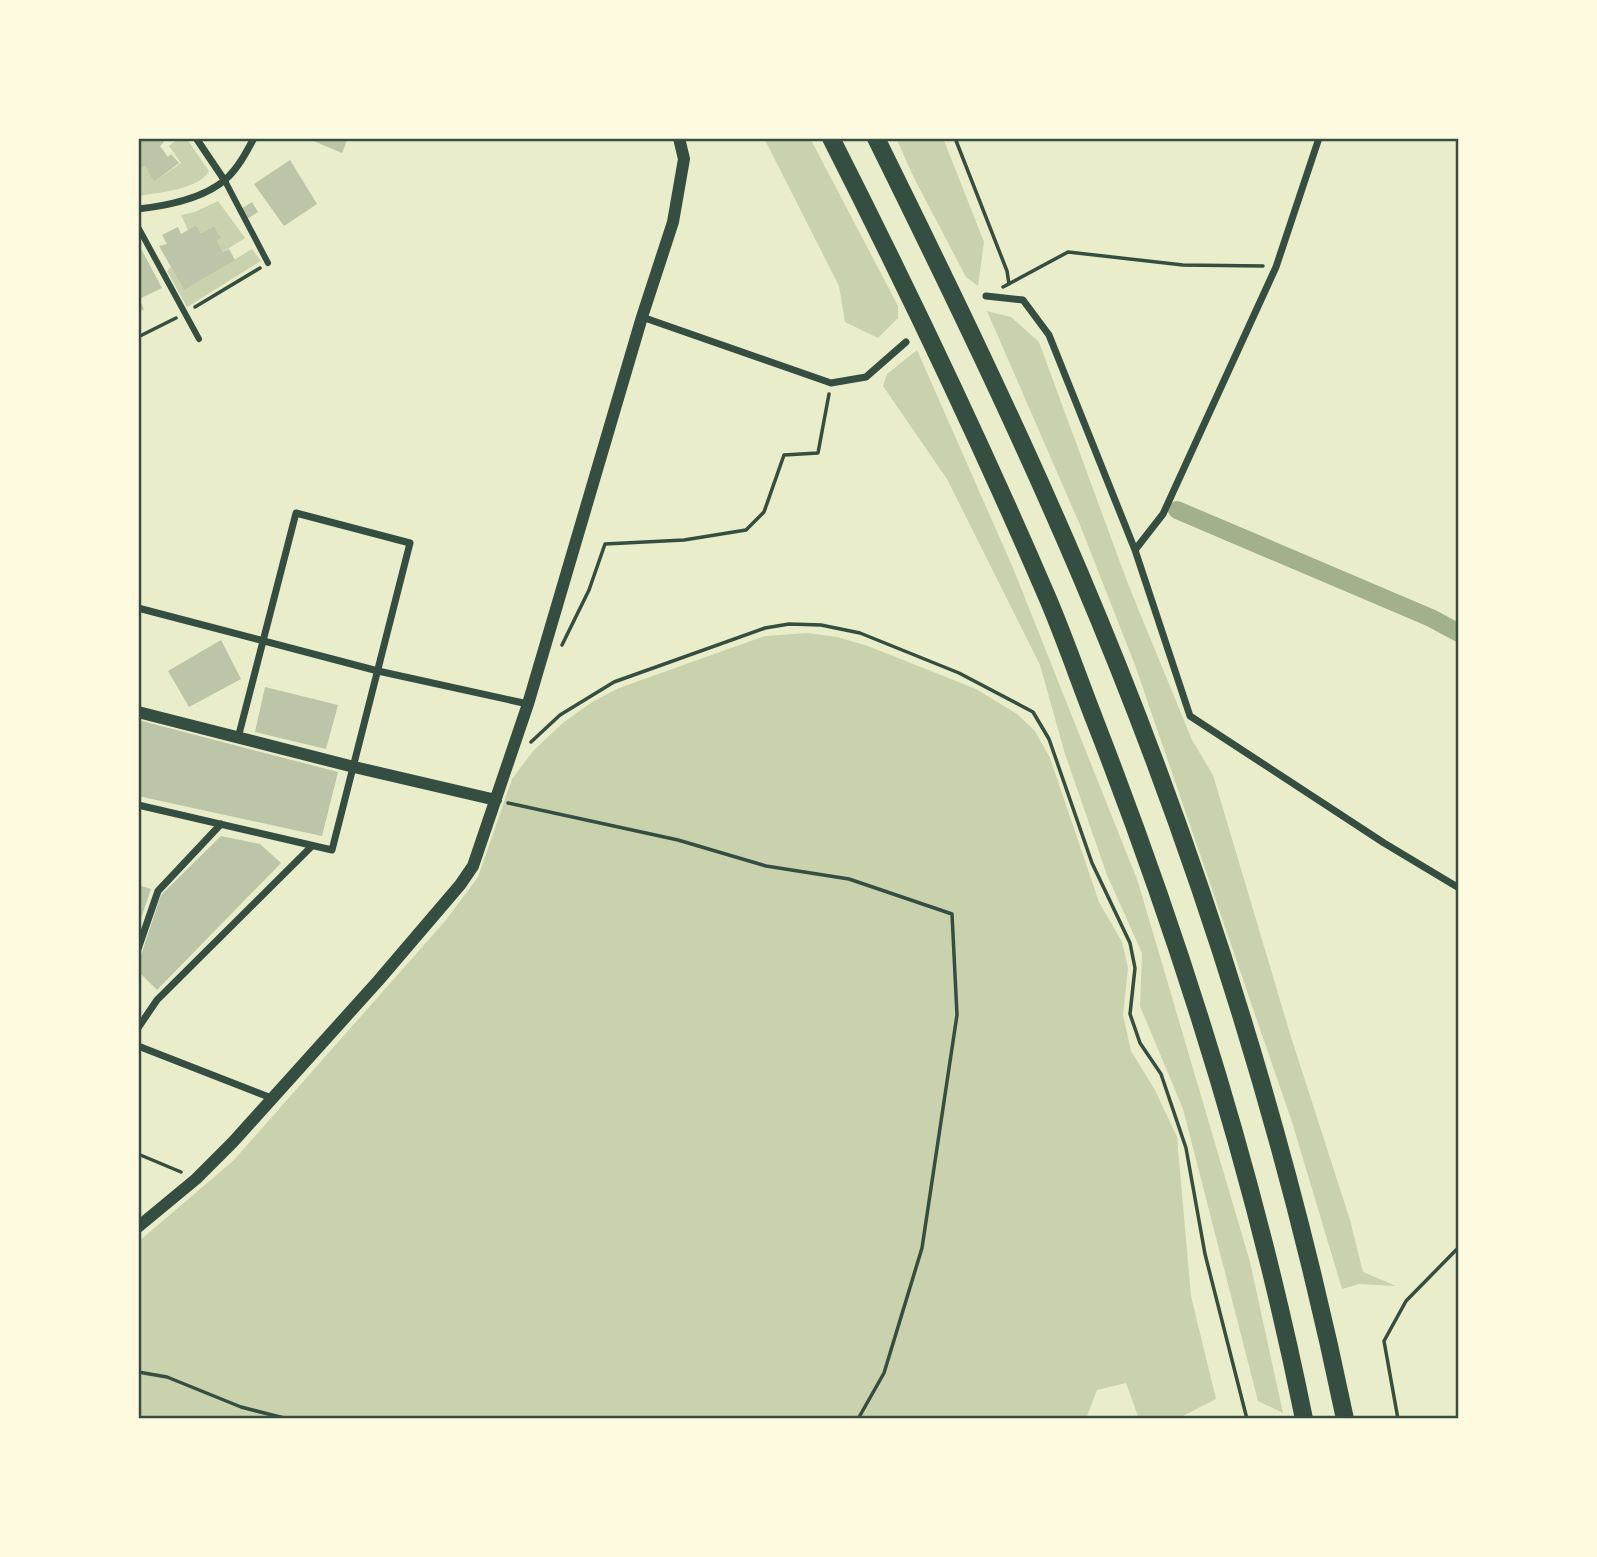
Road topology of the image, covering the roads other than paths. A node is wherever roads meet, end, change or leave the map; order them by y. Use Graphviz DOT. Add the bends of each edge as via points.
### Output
graph roads {
  1 [pos="196,138"];
  2 [pos="254,138"];
  3 [pos="679,138"];
  4 [pos="831,138"];
  5 [pos="876,138"];
  6 [pos="1318,138"];
  7 [pos="225,181"];
  8 [pos="138,209"];
  9 [pos="138,228"];
  10 [pos="268,263"];
  11 [pos="986,296"];
  12 [pos="642,317"];
  13 [pos="199,339"];
  14 [pos="906,342"];
  15 [pos="1135,550"];
  16 [pos="138,608"];
  17 [pos="262,642"];
  18 [pos="378,671"];
  19 [pos="528,704"];
  20 [pos="138,712"];
  21 [pos="238,738"];
  22 [pos="354,767"];
  23 [pos="496,800"];
  24 [pos="138,805"];
  25 [pos="221,824"];
  26 [pos="312,846"];
  27 [pos="1459,888"];
  28 [pos="138,949"];
  29 [pos="138,1028"];
  30 [pos="138,1046"];
  31 [pos="274,1099"];
  32 [pos="138,1227"];
  33 [pos="1304,1419"];
  34 [pos="1345,1419"];
  1 -- 7 [label="street"];
  2 -- 7 [label="street"];
  3 -- 12 [label="street" via="684,159 673,222"];
  4 -- 33 [label="highway" via="984,456 1048,601 1121,787 1213,1062 1253,1202"];
  5 -- 34 [label="highway" via="1018,434 1081,577 1156,768 1207,909 1255,1065 1291,1192"];
  6 -- 15 [label="street" via="1276,267 1163,514"];
  7 -- 8 [label="street" via="187,200"];
  7 -- 10 [label="street"];
  9 -- 13 [label="street"];
  11 -- 15 [label="street" via="1023,300 1049,335"];
  12 -- 14 [label="street" via="831,383 866,377"];
  12 -- 19 [label="street"];
  15 -- 27 [label="street" via="1190,716"];
  16 -- 17 [label="street"];
  17 -- 18 [label="street"];
  17 -- 18 [label="street" via="296,513 410,542"];
  17 -- 21 [label="street"];
  18 -- 19 [label="street"];
  18 -- 22 [label="street"];
  19 -- 23 [label="street"];
  20 -- 21 [label="street"];
  21 -- 22 [label="street"];
  22 -- 23 [label="street"];
  22 -- 26 [label="street" via="332,850"];
  23 -- 31 [label="street" via="473,866 460,884"];
  24 -- 25 [label="street"];
  25 -- 26 [label="street"];
  25 -- 28 [label="street" via="158,891"];
  26 -- 29 [label="street" via="157,1000"];
  30 -- 31 [label="street"];
  31 -- 32 [label="street" via="196,1179"];
}
